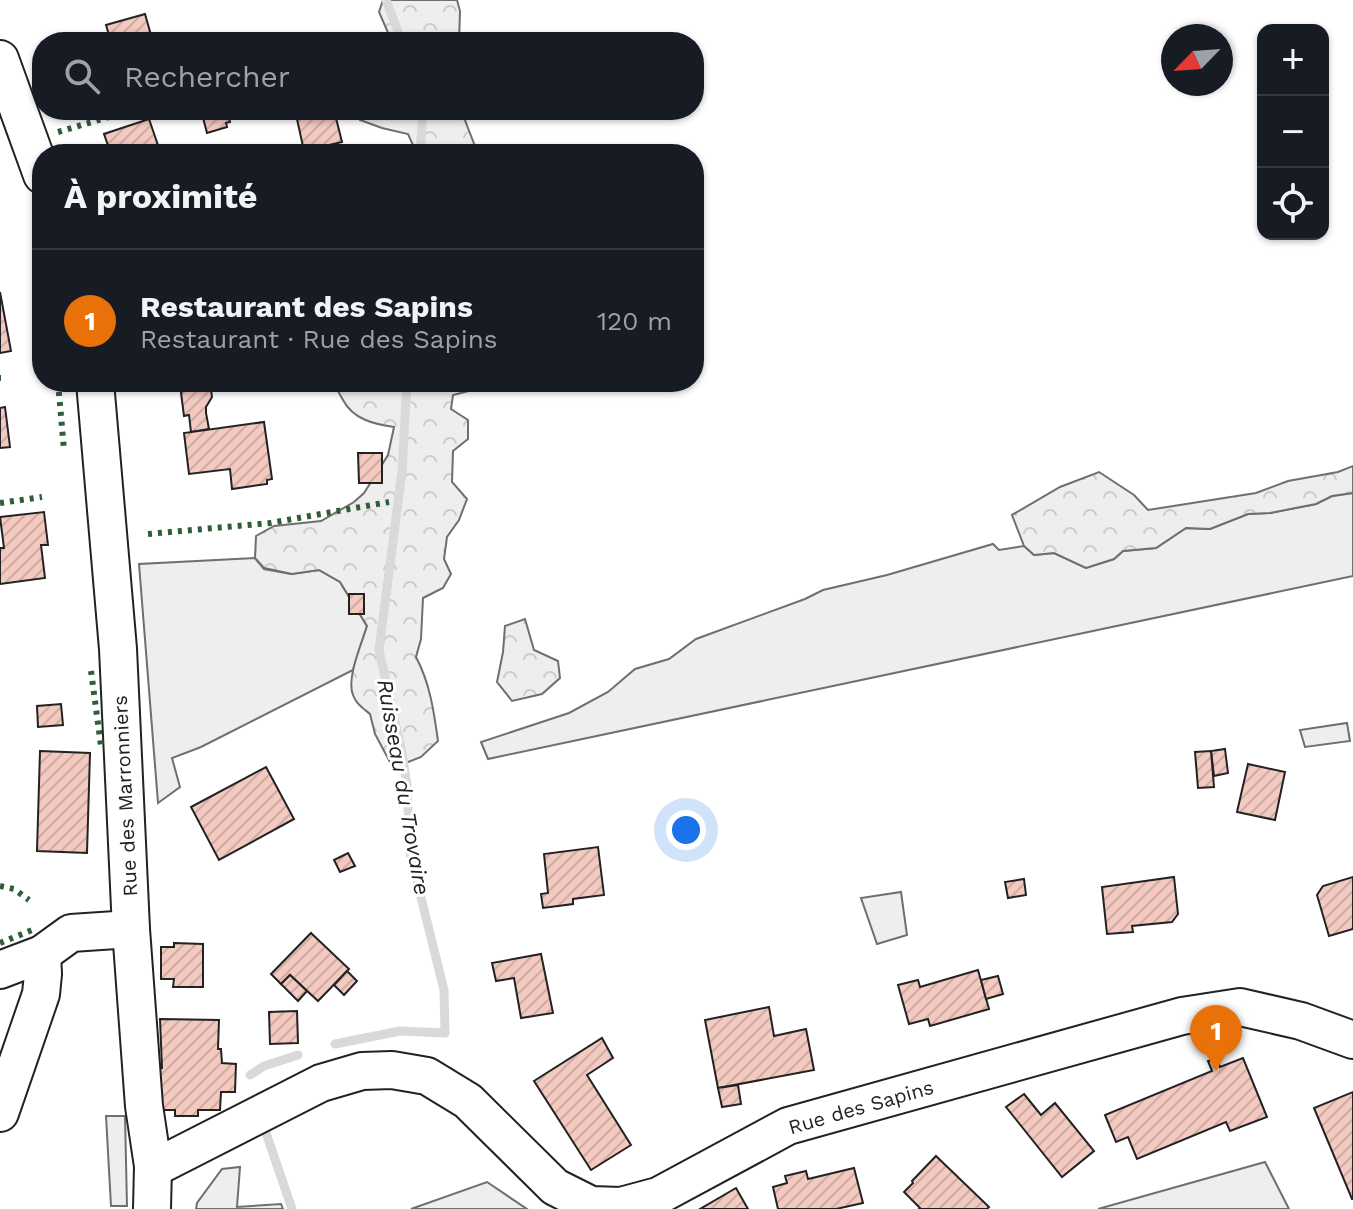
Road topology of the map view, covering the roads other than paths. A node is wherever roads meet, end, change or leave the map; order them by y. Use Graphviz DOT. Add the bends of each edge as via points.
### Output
graph roads {
  1 [pos="0,59"];
  2 [pos="32,147"];
  3 [pos="96,392"];
  4 [pos="131,929"];
  5 [pos="42,954"];
  6 [pos="0,970"];
  7 [pos="1353,1040"];
  8 [pos="0,1113"];
  9 [pos="153,1166"];
  10 [pos="152,1209"];
  1 -- 2 [label="street"];
  3 -- 4 [label="street, Rue des Marronniers" via="118,649"];
  4 -- 5 [label="street" via="64,924"];
  4 -- 9 [label="street, Rue des Marronniers"];
  5 -- 6 [label="street"];
  5 -- 8 [label="street" via="41,994"];
  7 -- 9 [label="street, Rue des Sapins" via="1240,1007 1182,1016 788,1126 658,1196 621,1206 591,1205 555,1187 468,1101 427,1076 392,1070 362,1071 321,1083"];
  9 -- 10 [label="street, Rue des Marronniers"];
}
